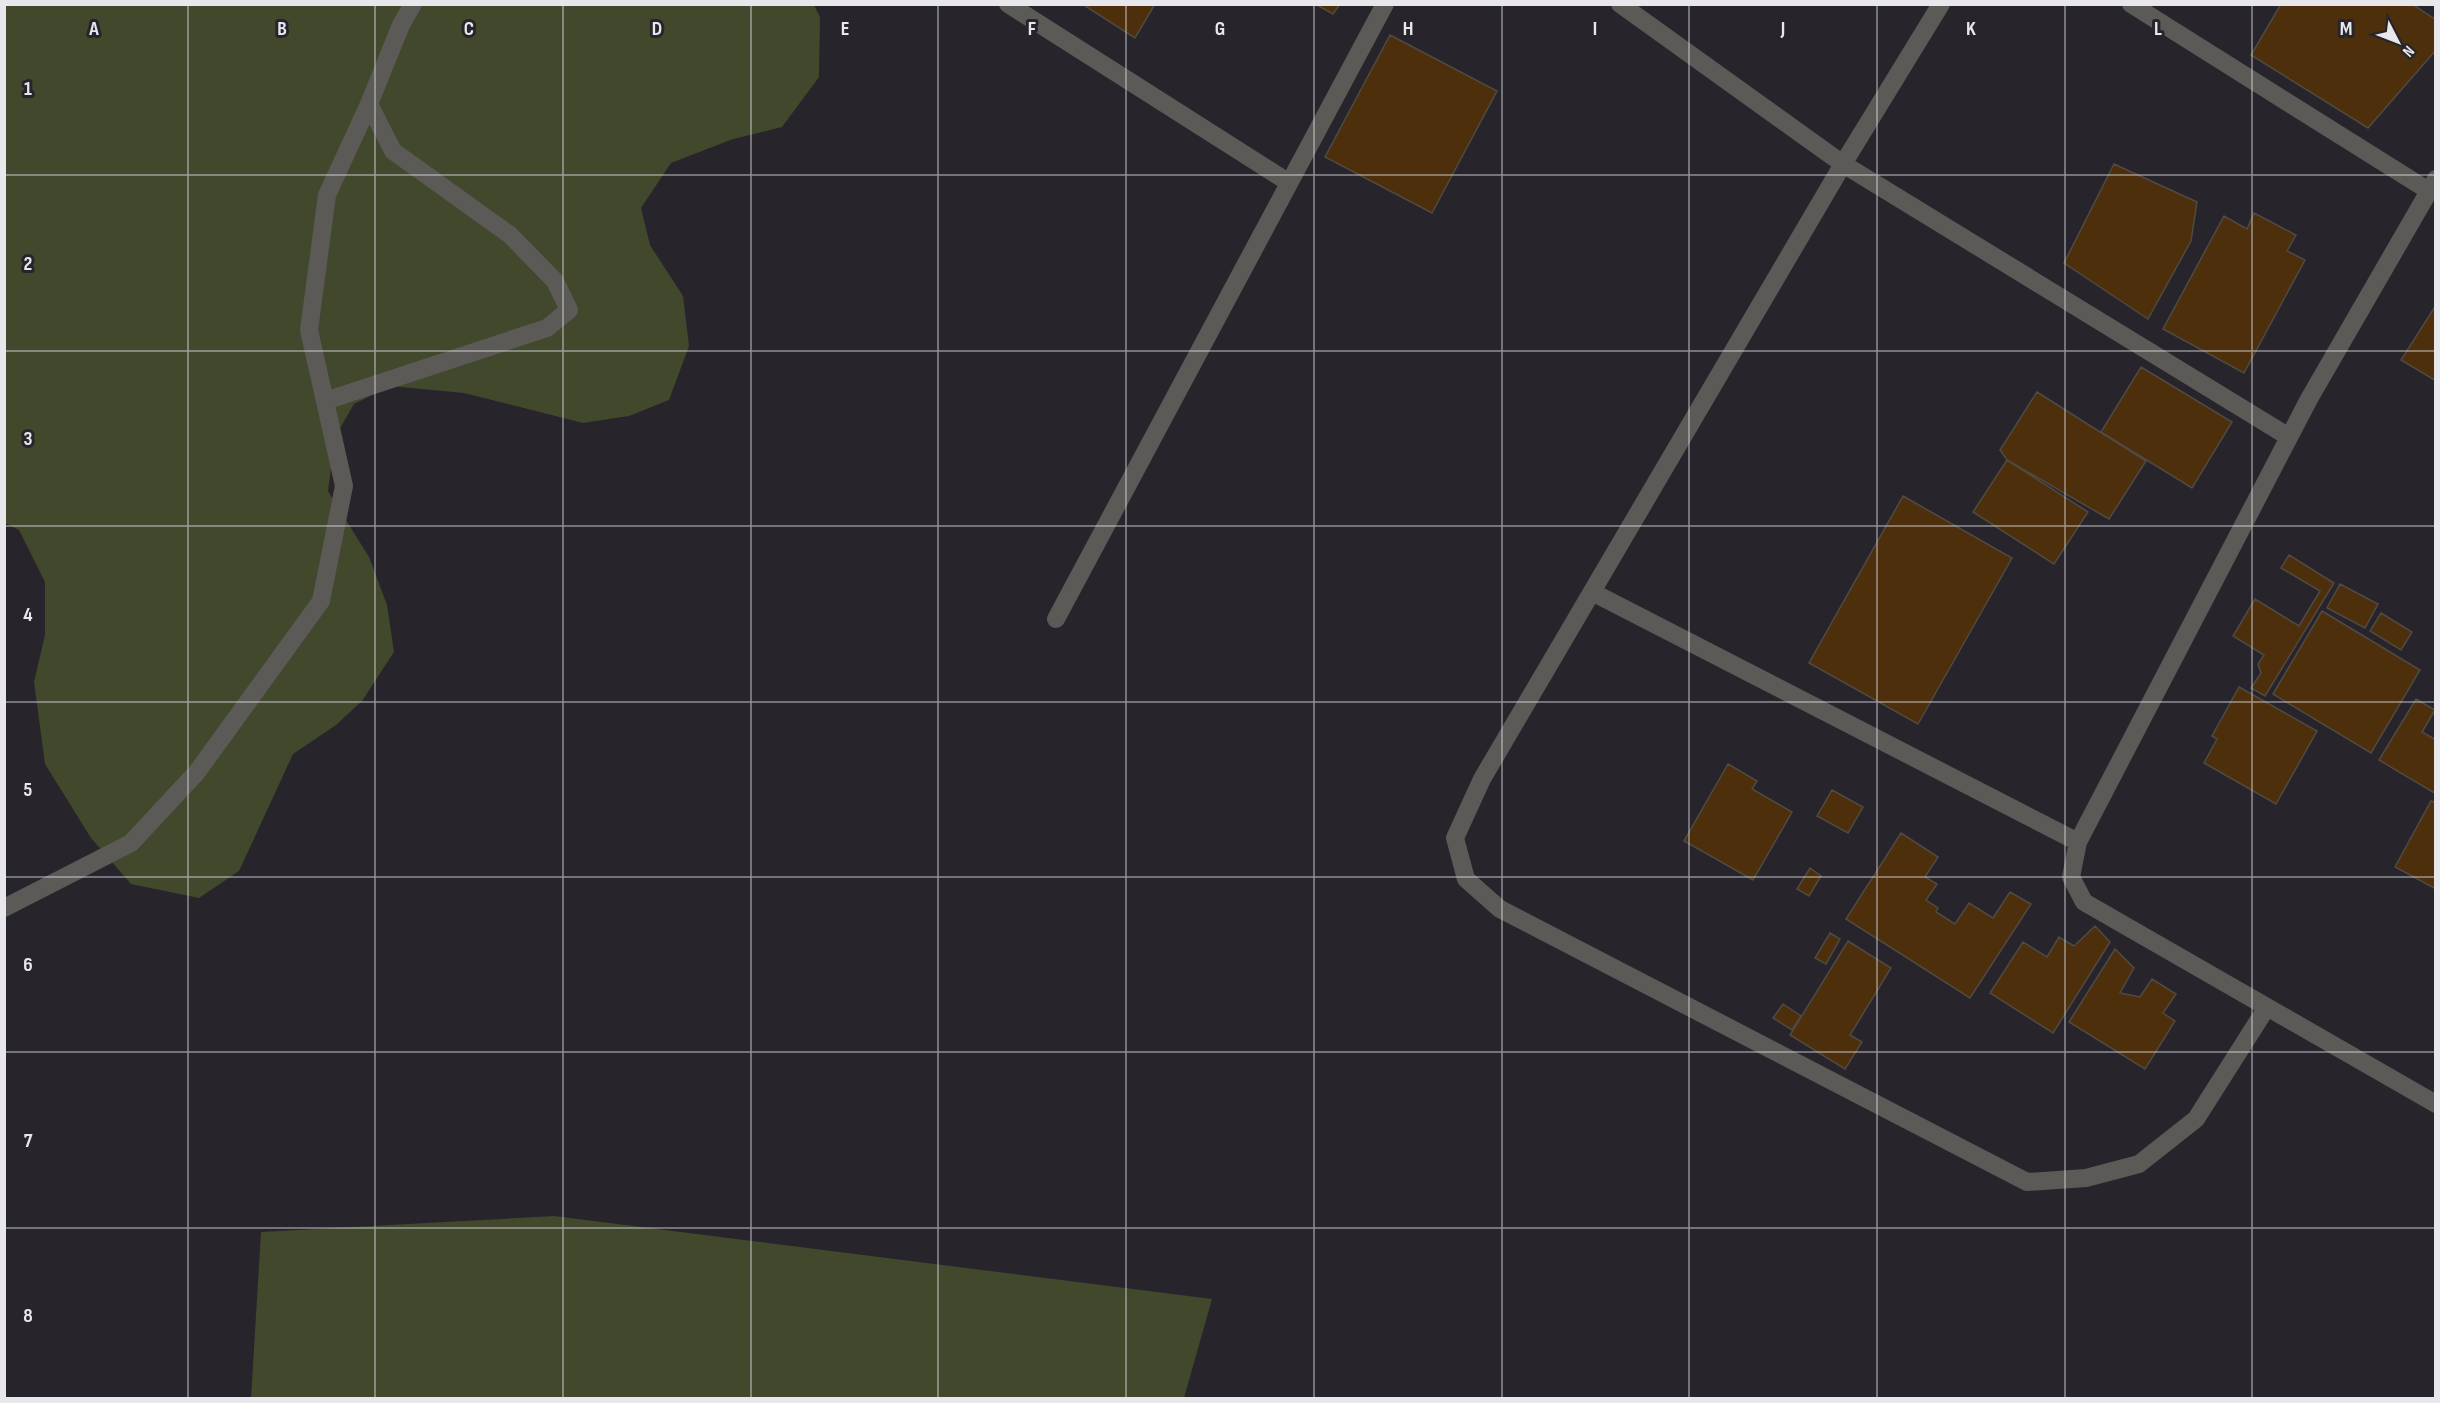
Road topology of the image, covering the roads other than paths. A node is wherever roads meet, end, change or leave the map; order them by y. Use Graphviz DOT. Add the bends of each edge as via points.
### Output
graph roads {
  1 [pos="413,4"];
  2 [pos="1008,4"];
  3 [pos="1385,4"];
  4 [pos="1620,4"];
  5 [pos="1941,4"];
  6 [pos="2131,4"];
  7 [pos="369,104"];
  8 [pos="1842,164"];
  9 [pos="1288,182"];
  10 [pos="2432,185"];
  11 [pos="325,401"];
  12 [pos="2289,437"];
  13 [pos="1592,592"];
  14 [pos="1056,619"];
  15 [pos="2078,842"];
  16 [pos="4,908"];
  17 [pos="2267,1007"];
  18 [pos="2436,1104"];
  1 -- 7 [label="street"];
  2 -- 9 [label="street"];
  3 -- 9 [label="street"];
  4 -- 8 [label="street"];
  5 -- 8 [label="street"];
  6 -- 10 [label="street"];
  7 -- 11 [label="street" via="327,195 309,330"];
  7 -- 11 [label="street" via="393,151 510,235 555,281 569,310 547,328"];
  8 -- 12 [label="street"];
  8 -- 13 [label="street"];
  9 -- 14 [label="street"];
  10 -- 12 [label="street"];
  11 -- 16 [label="street" via="344,486 321,600 197,772 131,843"];
  12 -- 15 [label="street"];
  13 -- 15 [label="street"];
  13 -- 17 [label="street" via="1482,778 1455,838 1466,879 1500,909 2027,1182 2086,1178 2139,1164 2196,1119"];
  15 -- 17 [label="street" via="2071,877 2084,902"];
  17 -- 18 [label="street"];
}
